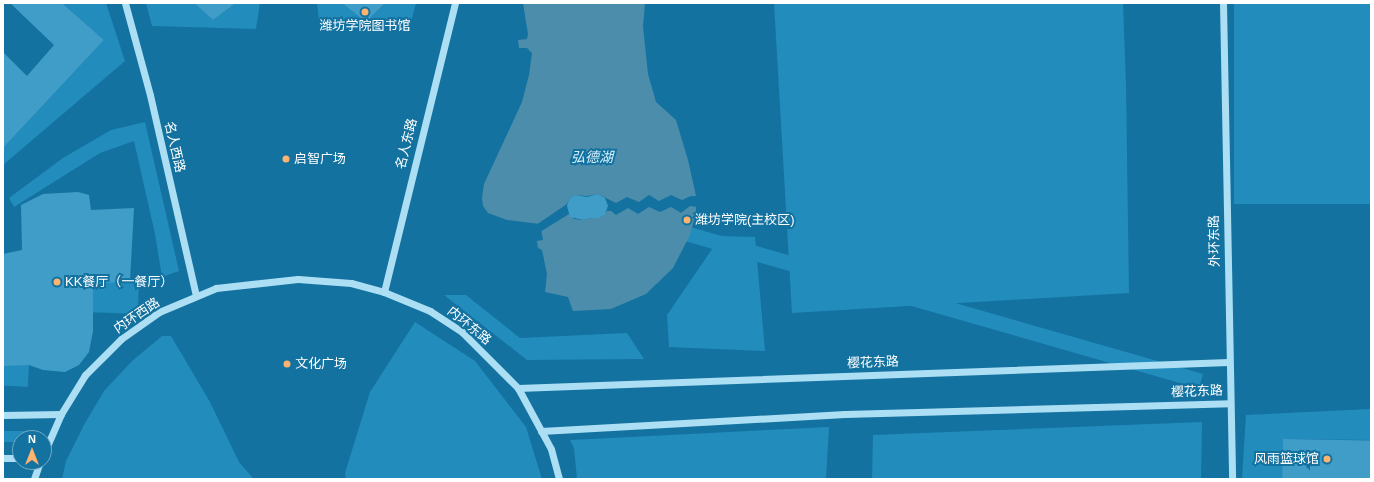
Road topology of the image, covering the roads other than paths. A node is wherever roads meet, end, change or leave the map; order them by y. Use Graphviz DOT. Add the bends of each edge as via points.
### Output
graph roads {
  1 [pos="125,3"];
  2 [pos="455,3"];
  3 [pos="1223,3"];
  4 [pos="298,279"];
  5 [pos="384,292"];
  6 [pos="196,296"];
  7 [pos="1229,362"];
  8 [pos="518,388"];
  9 [pos="1230,403"];
  10 [pos="61,414"];
  11 [pos="3,415"];
  12 [pos="542,431"];
  13 [pos="52,435"];
  14 [pos="559,479"];
  15 [pos="1232,479"];
  1 -- 6 [label="street, 名人西路" via="150,95"];
  2 -- 5 [label="street, 名人东路"];
  3 -- 7 [label="street, 外环东路"];
  4 -- 5 [label="street, 内环东路" via="351,283"];
  4 -- 6 [label="street, 内环西路" via="216,288"];
  5 -- 8 [label="street, 内环东路" via="430,311 462,332"];
  6 -- 10 [label="street, 内环西路" via="159,312 121,339 85,374"];
  7 -- 8 [label="street, 樱花东路"];
  7 -- 9 [label="street, 外环东路"];
  8 -- 12 [label="street, 内环东路"];
  9 -- 12 [label="street, 樱花东路" via="845,414"];
  9 -- 15 [label="street, 外环东路"];
  10 -- 11 [label="street"];
  10 -- 13 [label="street, 内环西路"];
  12 -- 14 [label="street, 内环东路" via="551,449"];
}
